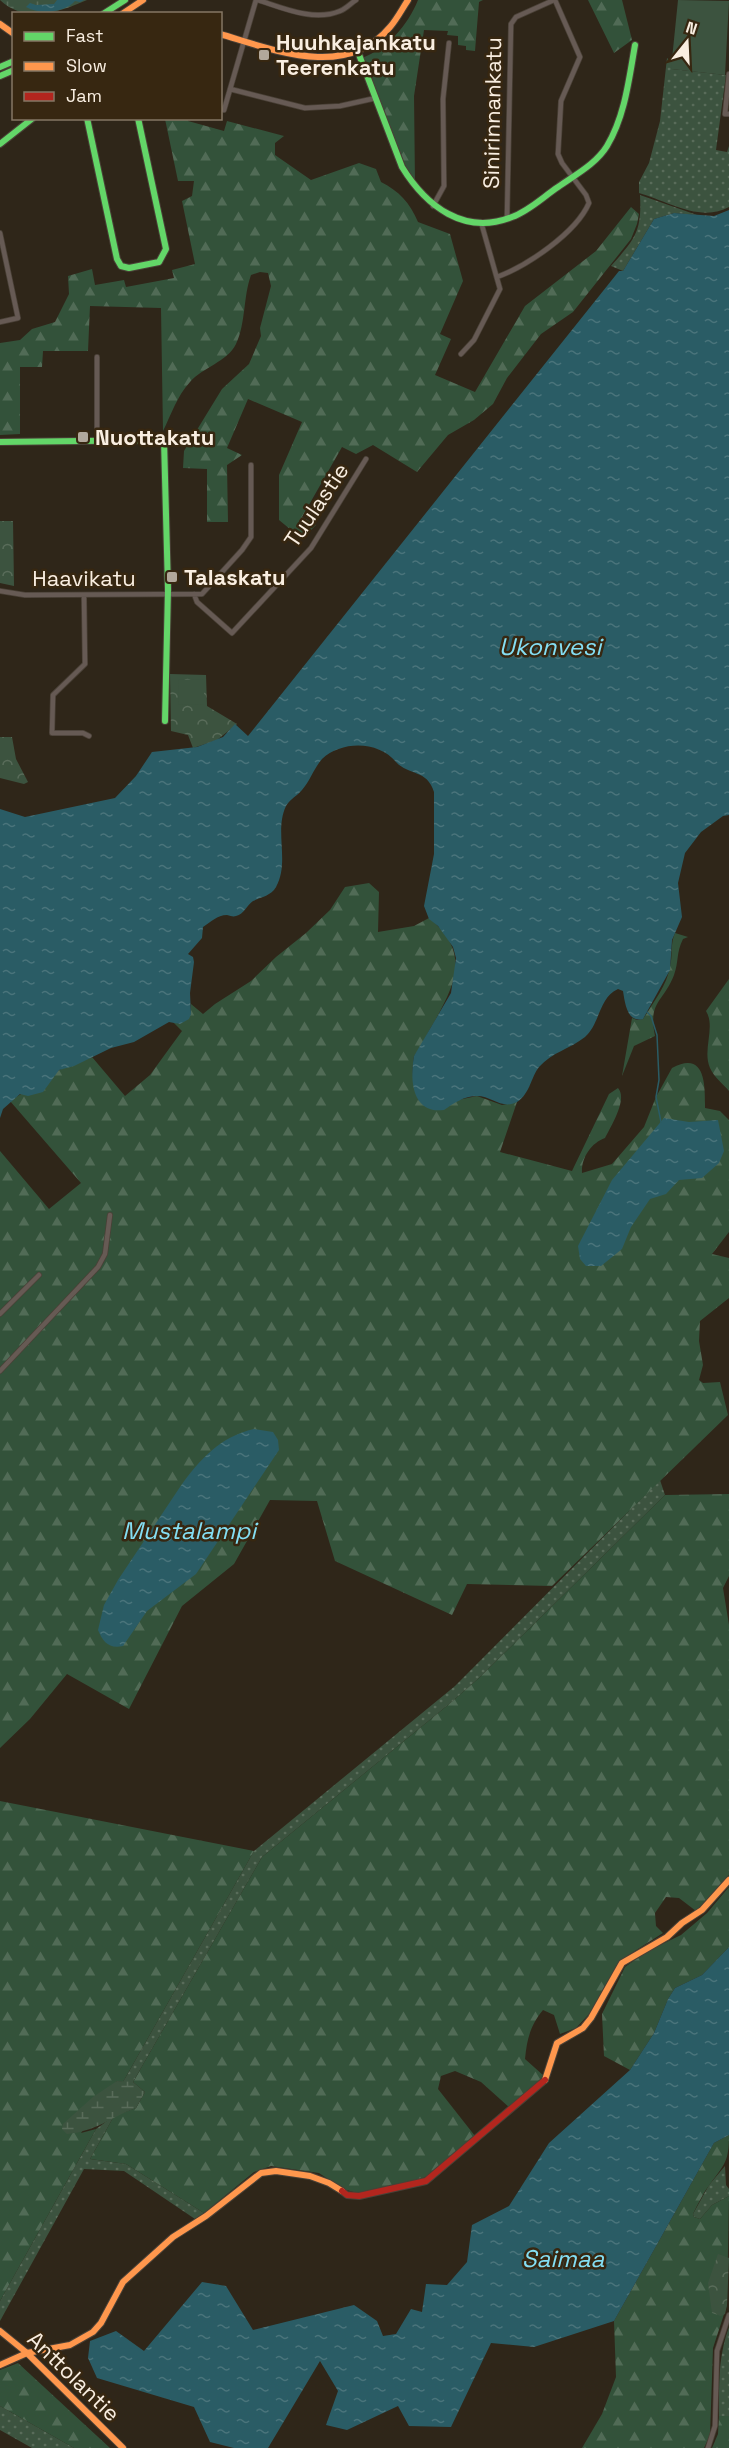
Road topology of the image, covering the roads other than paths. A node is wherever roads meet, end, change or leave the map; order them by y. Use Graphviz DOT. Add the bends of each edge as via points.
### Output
graph roads {
  1 [pos="125,0"];
  2 [pos="143,0"];
  3 [pos="257,0"];
  4 [pos="356,0"];
  5 [pos="408,0"];
  6 [pos="554,0"];
  7 [pos="106,12"];
  8 [pos="125,12"];
  9 [pos="222,35"];
  10 [pos="245,41"];
  11 [pos="449,43"];
  12 [pos="635,45"];
  13 [pos="358,52"];
  14 [pos="729,74"];
  15 [pos="231,89"];
  16 [pos="376,98"];
  17 [pos="224,110"];
  18 [pos="727,114"];
  19 [pos="30,120"];
  20 [pos="87,120"];
  21 [pos="138,120"];
  22 [pos="0,144"];
  23 [pos="572,176"];
  24 [pos="433,206"];
  25 [pos="507,218"];
  26 [pos="481,222"];
  27 [pos="0,233"];
  28 [pos="497,277"];
  29 [pos="0,322"];
  30 [pos="461,354"];
  31 [pos="97,357"];
  32 [pos="97,441"];
  33 [pos="0,442"];
  34 [pos="366,459"];
  35 [pos="251,465"];
  36 [pos="0,591"];
  37 [pos="168,594"];
  38 [pos="194,594"];
  39 [pos="84,596"];
  40 [pos="165,721"];
  41 [pos="89,736"];
  42 [pos="110,1215"];
  43 [pos="39,1275"];
  44 [pos="0,1314"];
  45 [pos="0,1371"];
  46 [pos="729,1880"];
  47 [pos="729,2315"];
  48 [pos="0,2331"];
  49 [pos="27,2354"];
  50 [pos="0,2365"];
  51 [pos="123,2448"];
  52 [pos="708,2448"];
  1 -- 7 [label="main road"];
  2 -- 8 [label="main road"];
  3 -- 4 [label="street" via="318,15 341,11"];
  3 -- 10 [label="street"];
  5 -- 13 [label="main road" via="391,28"];
  6 -- 23 [label="street" via="579,57 561,100 558,154"];
  6 -- 25 [label="street, Sinirinnankatu" via="516,17 511,24"];
  9 -- 10 [label="main road"];
  10 -- 13 [label="main road" via="315,59"];
  10 -- 15 [label="street"];
  11 -- 24 [label="street" via="443,99 444,186"];
  12 -- 23 [label="main road" via="620,117 609,145 598,159"];
  13 -- 16 [label="main road"];
  14 -- 18 [label="street"];
  15 -- 16 [label="street" via="305,108"];
  15 -- 17 [label="street"];
  16 -- 24 [label="main road" via="402,167 412,185"];
  19 -- 22 [label="main road"];
  20 -- 21 [label="main road" via="117,259 121,266 129,268 159,262 166,249"];
  23 -- 25 [label="main road"];
  23 -- 28 [label="street" via="589,199 578,220 521,267"];
  24 -- 26 [label="main road" via="458,219"];
  25 -- 26 [label="main road"];
  26 -- 28 [label="street"];
  27 -- 29 [label="street" via="18,318"];
  28 -- 30 [label="street" via="500,289 496,298 474,340"];
  31 -- 32 [label="street"];
  32 -- 33 [label="main road"];
  32 -- 37 [label="main road" via="164,440"];
  34 -- 38 [label="street, Tuulastie" via="311,548 232,633 197,602"];
  35 -- 38 [label="street" via="251,537 202,594"];
  36 -- 39 [label="street, Haavikatu" via="26,596"];
  37 -- 38 [label="street, Haavikatu"];
  37 -- 39 [label="street, Haavikatu"];
  37 -- 40 [label="main road"];
  39 -- 41 [label="street" via="85,664 53,695 52,733"];
  42 -- 45 [label="street" via="105,1254 98,1267"];
  43 -- 44 [label="street"];
  46 -- 49 [label="main road" via="702,1911 622,1963 587,2023 557,2043 545,2080 426,2181 359,2196 347,2195 310,2176 261,2173 173,2237 123,2282 93,2332 70,2345"];
  47 -- 52 [label="street" via="717,2351 715,2426"];
  48 -- 49 [label="main road, Anttolantie"];
  49 -- 50 [label="main road"];
  49 -- 51 [label="main road, Anttolantie"];
}
